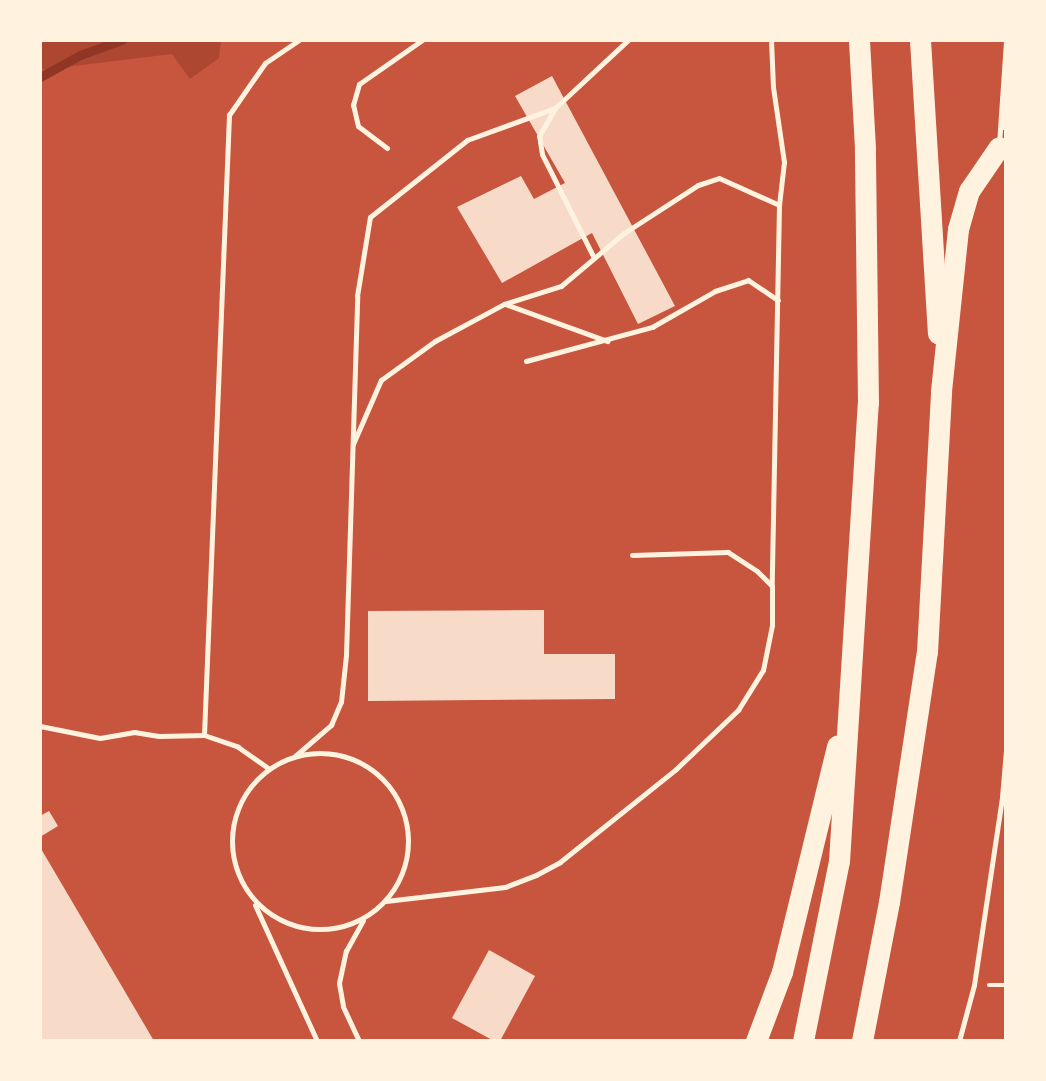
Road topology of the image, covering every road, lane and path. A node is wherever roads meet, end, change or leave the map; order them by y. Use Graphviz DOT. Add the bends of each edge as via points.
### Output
graph roads {
  1 [pos="299,40"];
  2 [pos="422,40"];
  3 [pos="628,40"];
  4 [pos="771,40"];
  5 [pos="859,40"];
  6 [pos="920,40"];
  7 [pos="1006,42"];
  8 [pos="555,108"];
  9 [pos="1006,113"];
  10 [pos="1002,143"];
  11 [pos="387,148"];
  12 [pos="779,205"];
  13 [pos="594,258"];
  14 [pos="778,300"];
  15 [pos="504,304"];
  16 [pos="607,341"];
  17 [pos="526,361"];
  18 [pos="941,391"];
  19 [pos="351,449"];
  20 [pos="632,555"];
  21 [pos="772,586"];
  22 [pos="851,686"];
  23 [pos="40,726"];
  24 [pos="204,735"];
  25 [pos="1006,750"];
  26 [pos="295,756"];
  27 [pos="268,768"];
  28 [pos="386,901"];
  29 [pos="254,902"];
  30 [pos="363,919"];
  31 [pos="317,1041"];
  32 [pos="359,1041"];
  33 [pos="756,1041"];
  34 [pos="803,1041"];
  35 [pos="862,1041"];
  36 [pos="959,1041"];
  1 -- 24 [label="lane" via="265,63 229,115"];
  2 -- 11 [label="lane" via="359,84 353,105 358,126"];
  3 -- 8 [label="lane"];
  4 -- 12 [label="lane" via="784,162"];
  5 -- 22 [label="highway" via="868,403"];
  6 -- 18 [label="highway"];
  7 -- 10 [label="lane"];
  8 -- 13 [label="lane" via="539,136 542,154"];
  8 -- 19 [label="lane" via="467,140 370,217 357,296"];
  9 -- 10 [label="lane"];
  10 -- 18 [label="highway" via="969,191 958,229"];
  12 -- 13 [label="lane" via="719,178 698,185"];
  12 -- 14 [label="lane"];
  13 -- 15 [label="lane" via="561,286"];
  14 -- 16 [label="lane" via="748,280 715,291 652,327"];
  14 -- 21 [label="lane"];
  15 -- 16 [label="lane"];
  15 -- 19 [label="lane" via="435,341 381,380"];
  16 -- 17 [label="lane"];
  18 -- 35 [label="highway" via="927,652"];
  19 -- 26 [label="lane" via="341,702 331,725"];
  20 -- 21 [label="lane" via="728,552"];
  21 -- 28 [label="lane" via="772,625 762,670 738,710 666,777 560,862 536,875 505,887"];
  22 -- 33 [label="highway" via="782,972"];
  22 -- 34 [label="highway" via="839,861"];
  23 -- 24 [label="lane" via="100,738 135,733"];
  24 -- 27 [label="lane" via="238,747"];
  25 -- 36 [label="lane" via="974,985"];
  26 -- 27 [label="lane"];
  26 -- 28 [label="lane" via="325,752 353,758 377,773 396,795 407,821 408,850 401,877"];
  27 -- 29 [label="lane" via="247,790 234,817 231,837 238,877"];
  28 -- 30 [label="lane"];
  29 -- 30 [label="lane" via="278,920 306,930 336,929"];
  29 -- 31 [label="lane"];
  30 -- 32 [label="lane" via="346,951 339,983 343,1006"];
}
